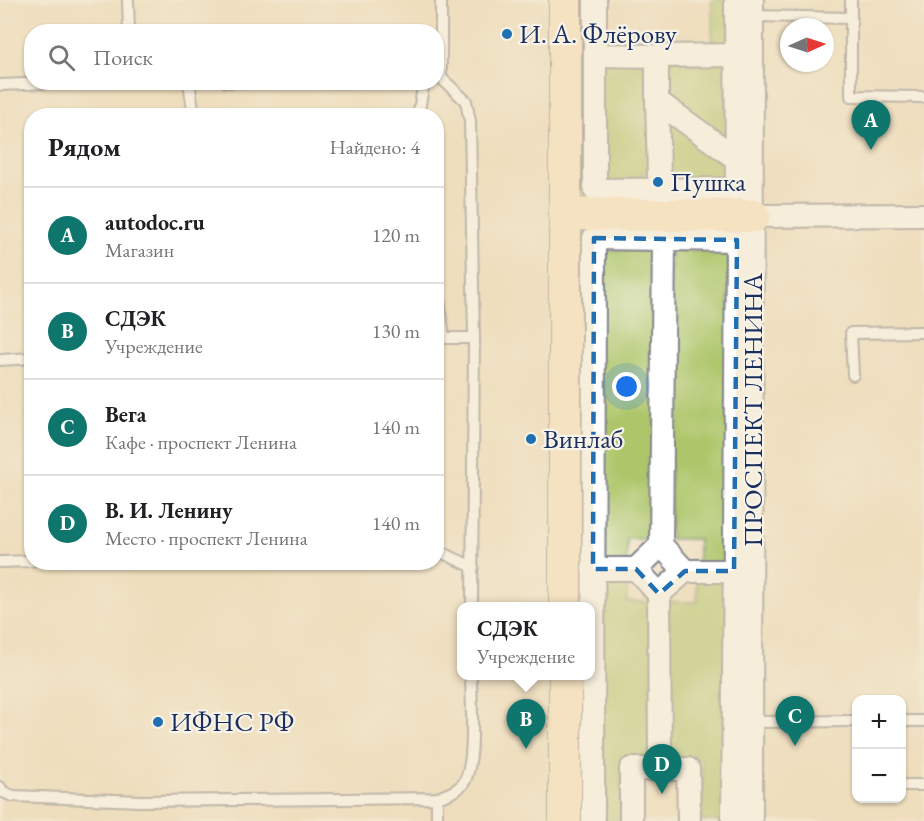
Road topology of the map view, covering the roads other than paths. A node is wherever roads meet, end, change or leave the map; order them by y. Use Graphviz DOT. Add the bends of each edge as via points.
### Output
graph roads {
  1 [pos="128,0"];
  2 [pos="441,0"];
  3 [pos="565,0"];
  4 [pos="595,0"];
  5 [pos="736,0"];
  6 [pos="851,0"];
  7 [pos="752,8"];
  8 [pos="851,18"];
  9 [pos="129,24"];
  10 [pos="440,24"];
  11 [pos="736,55"];
  12 [pos="595,56"];
  13 [pos="657,56"];
  14 [pos="444,83"];
  15 [pos="24,84"];
  16 [pos="0,85"];
  17 [pos="190,90"];
  18 [pos="423,90"];
  19 [pos="924,97"];
  20 [pos="657,101"];
  21 [pos="193,108"];
  22 [pos="419,108"];
  23 [pos="737,159"];
  24 [pos="658,185"];
  25 [pos="564,214"];
  26 [pos="924,215"];
  27 [pos="754,216"];
  28 [pos="664,239"];
  29 [pos="924,332"];
  30 [pos="444,338"];
  31 [pos="474,338"];
  32 [pos="24,358"];
  33 [pos="0,360"];
  34 [pos="853,375"];
  35 [pos="661,545"];
  36 [pos="444,554"];
  37 [pos="24,561"];
  38 [pos="0,562"];
  39 [pos="473,567"];
  40 [pos="636,568"];
  41 [pos="593,569"];
  42 [pos="684,571"];
  43 [pos="734,571"];
  44 [pos="659,594"];
  45 [pos="472,602"];
  46 [pos="565,602"];
  47 [pos="593,602"];
  48 [pos="471,680"];
  49 [pos="565,680"];
  50 [pos="593,680"];
  51 [pos="852,721"];
  52 [pos="906,721"];
  53 [pos="924,721"];
  54 [pos="752,722"];
  55 [pos="660,769"];
  56 [pos="906,785"];
  57 [pos="924,785"];
  58 [pos="0,787"];
  59 [pos="437,798"];
  60 [pos="437,821"];
  61 [pos="565,821"];
  62 [pos="593,821"];
  63 [pos="631,821"];
  64 [pos="689,821"];
  65 [pos="733,821"];
  66 [pos="751,821"];
  1 -- 9 [label="lane"];
  2 -- 10 [label="lane"];
  3 -- 25 [label="street"];
  4 -- 12 [label="street"];
  5 -- 11 [label="street"];
  6 -- 8 [label="lane"];
  7 -- 8 [label="lane"];
  7 -- 27 [label="street, ПРОСПЕКТ ЛЕНИНА"];
  8 -- 19 [label="lane" via="851,96"];
  11 -- 13 [label="street"];
  11 -- 23 [label="street"];
  12 -- 13 [label="street"];
  12 -- 24 [label="street" via="595,190"];
  13 -- 20 [label="street"];
  14 -- 31 [label="lane" via="466,101 470,121"];
  15 -- 16 [label="lane"];
  17 -- 21 [label="lane"];
  18 -- 22 [label="lane"];
  20 -- 23 [label="street"];
  20 -- 24 [label="street"];
  23 -- 24 [label="street" via="737,189"];
  25 -- 27 [label="street"];
  25 -- 46 [label="street"];
  26 -- 27 [label="street"];
  27 -- 54 [label="street, ПРОСПЕКТ ЛЕНИНА"];
  28 -- 35 [label="street"];
  28 -- 41 [label="street" via="594,238"];
  28 -- 43 [label="street" via="737,240"];
  29 -- 34 [label="lane" via="851,333"];
  30 -- 31 [label="lane"];
  31 -- 39 [label="lane"];
  32 -- 33 [label="lane"];
  35 -- 40 [label="street"];
  35 -- 42 [label="street"];
  36 -- 39 [label="lane"];
  37 -- 38 [label="lane"];
  39 -- 45 [label="lane"];
  40 -- 41 [label="street"];
  40 -- 44 [label="street"];
  41 -- 47 [label="street"];
  42 -- 43 [label="street"];
  42 -- 44 [label="street"];
  43 -- 65 [label="street"];
  44 -- 55 [label="street"];
  48 -- 59 [label="lane" via="470,769 464,784"];
  49 -- 61 [label="street"];
  50 -- 62 [label="street"];
  51 -- 54 [label="lane"];
  52 -- 53 [label="lane"];
  54 -- 66 [label="street, ПРОСПЕКТ ЛЕНИНА"];
  55 -- 63 [label="street" via="631,769"];
  55 -- 64 [label="street" via="688,769"];
  56 -- 57 [label="lane"];
  58 -- 59 [label="lane" via="13,796 140,801"];
  59 -- 60 [label="lane"];
}
